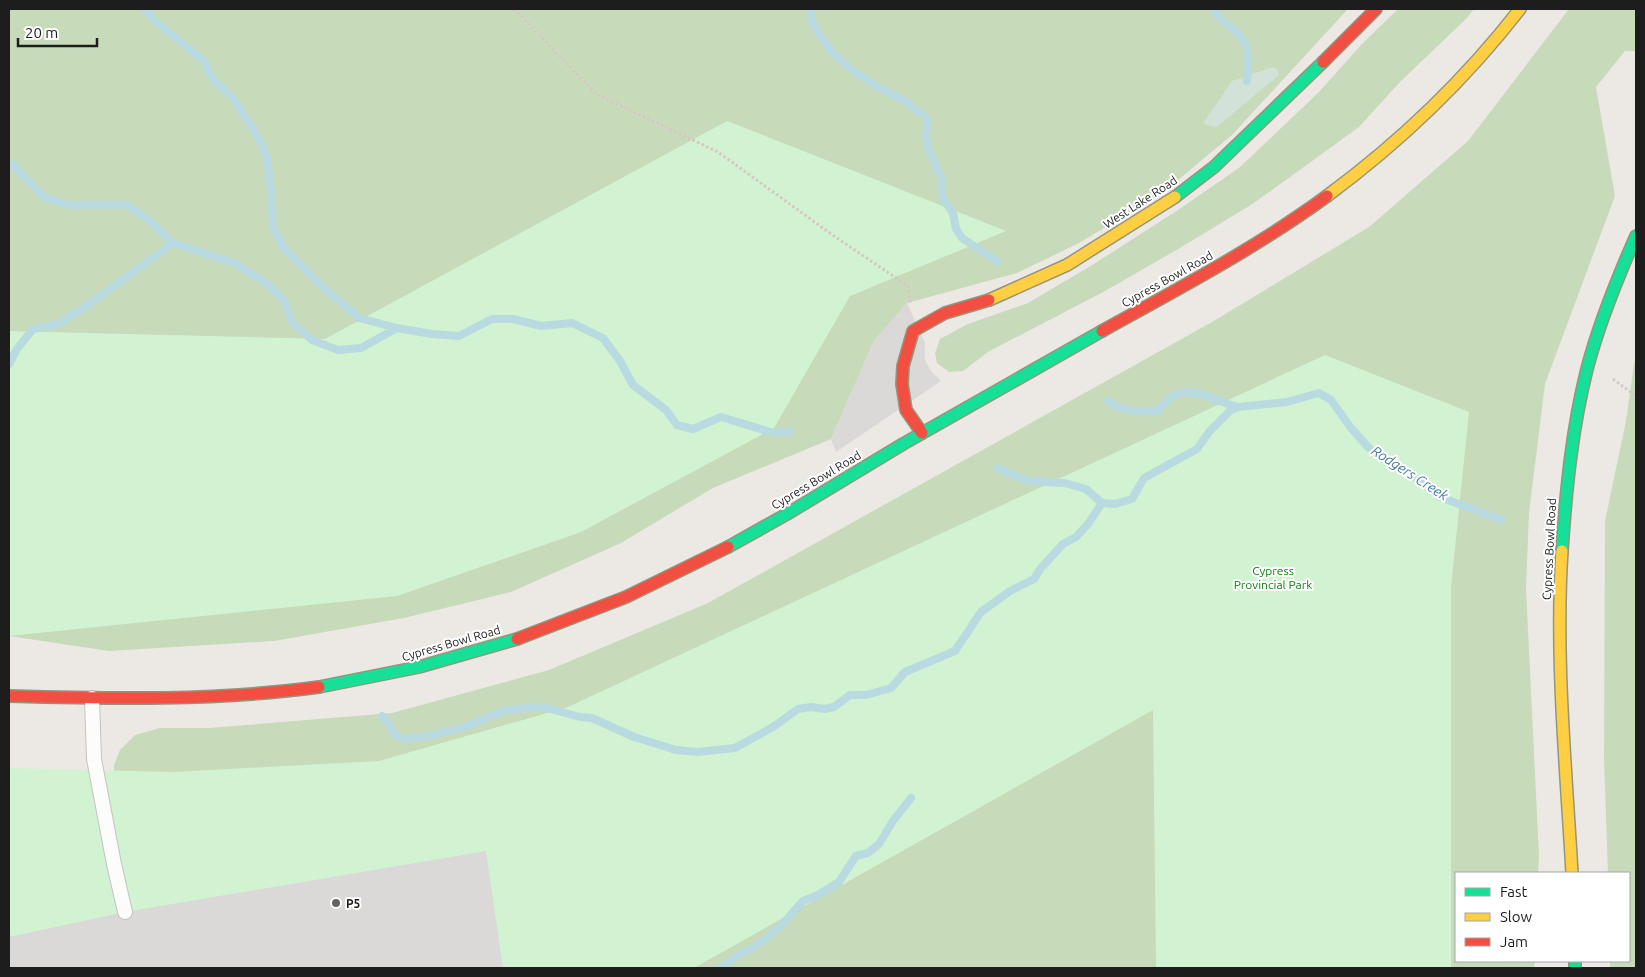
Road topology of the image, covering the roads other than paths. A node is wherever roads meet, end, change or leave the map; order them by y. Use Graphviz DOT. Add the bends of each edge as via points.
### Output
graph roads {
  1 [pos="1376,9"];
  2 [pos="1520,9"];
  3 [pos="1636,236"];
  4 [pos="922,433"];
  5 [pos="9,696"];
  6 [pos="92,698"];
  7 [pos="1572,872"];
  8 [pos="125,912"];
  1 -- 4 [label="street, West Lake Road" via="1214,167 1172,200 1067,265 984,302 945,313 913,331 902,384 906,410"];
  2 -- 4 [label="street, Cypress Bowl Road" via="1487,51 1451,88 1378,156 1330,194 1227,261"];
  3 -- 7 [label="street, Cypress Bowl Road" via="1587,370 1565,499 1560,556 1560,622"];
  4 -- 6 [label="street, Cypress Bowl Road" via="766,526 676,573 625,598 477,652 401,672 325,686 244,695"];
  5 -- 6 [label="street, Cypress Bowl Road"];
  6 -- 8 [label="lane" via="94,759"];
}
